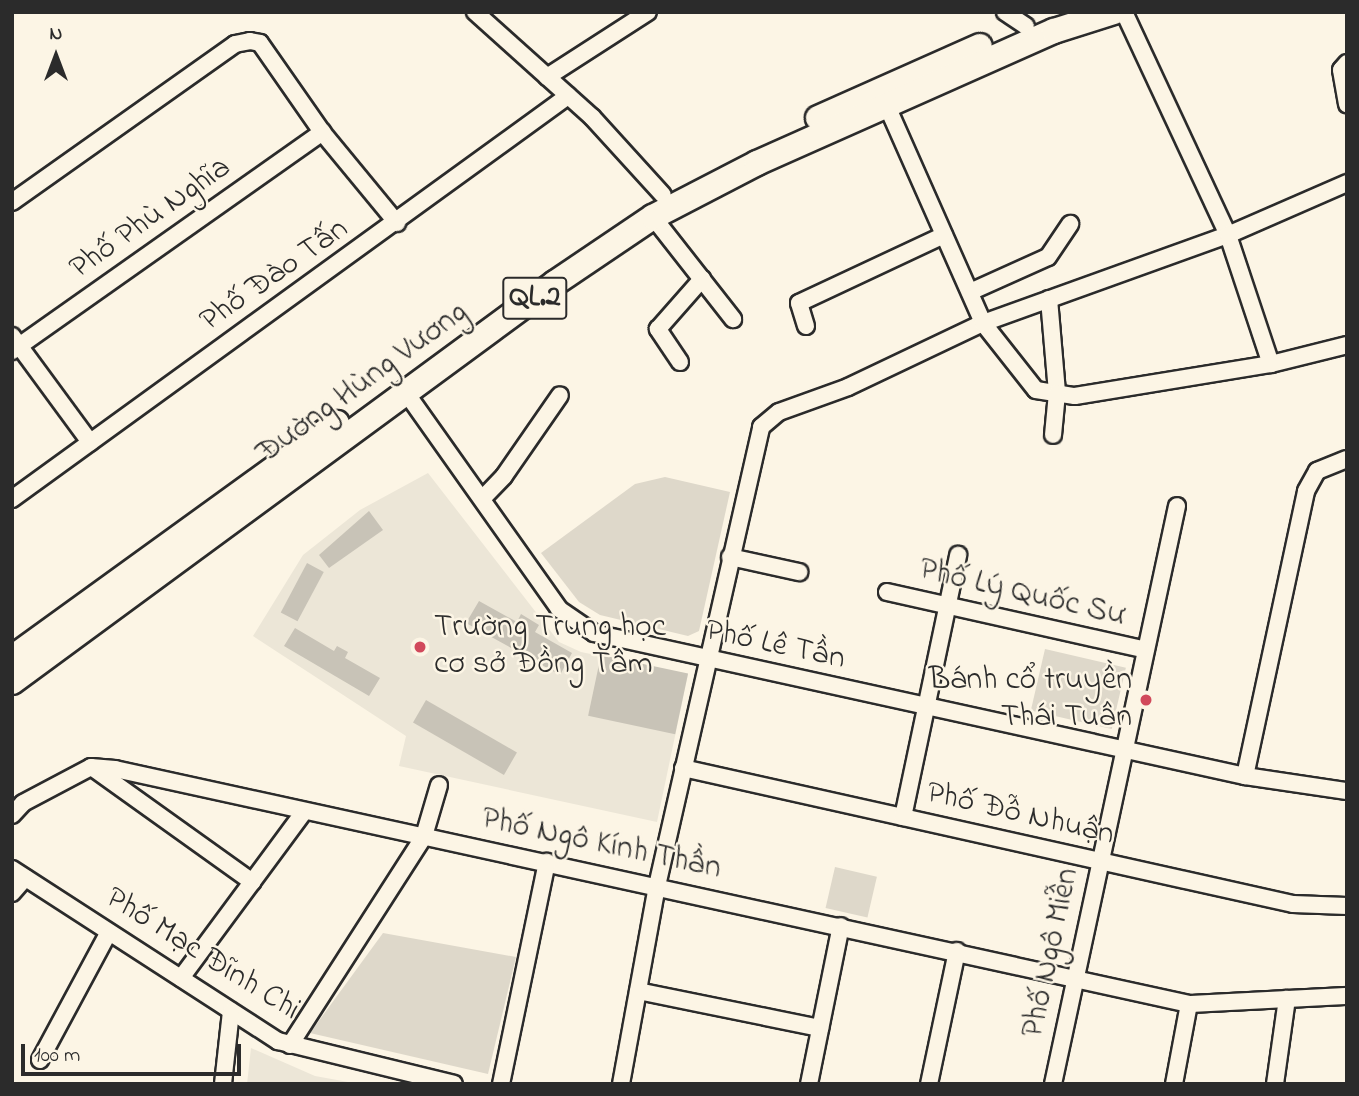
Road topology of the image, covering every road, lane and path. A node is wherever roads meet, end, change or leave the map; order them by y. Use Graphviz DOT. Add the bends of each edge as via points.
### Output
graph roads {
  1 [pos="475,12"];
  2 [pos="648,12"];
  3 [pos="1005,12"];
  4 [pos="1058,12"];
  5 [pos="1114,12"];
  6 [pos="1124,12"];
  7 [pos="1026,26"];
  8 [pos="1347,63"];
  9 [pos="547,78"];
  10 [pos="568,96"];
  11 [pos="1347,104"];
  12 [pos="887,106"];
  13 [pos="322,132"];
  14 [pos="1347,183"];
  15 [pos="12,202"];
  16 [pos="663,206"];
  17 [pos="397,223"];
  18 [pos="1070,225"];
  19 [pos="944,235"];
  20 [pos="1228,235"];
  21 [pos="702,279"];
  22 [pos="970,292"];
  23 [pos="1049,299"];
  24 [pos="733,319"];
  25 [pos="983,323"];
  26 [pos="806,326"];
  27 [pos="15,344"];
  28 [pos="1347,345"];
  29 [pos="680,362"];
  30 [pos="1271,364"];
  31 [pos="1057,393"];
  32 [pos="407,394"];
  33 [pos="560,395"];
  34 [pos="1053,435"];
  35 [pos="90,442"];
  36 [pos="1347,459"];
  37 [pos="483,498"];
  38 [pos="12,499"];
  39 [pos="1177,506"];
  40 [pos="958,555"];
  41 [pos="730,556"];
  42 [pos="799,572"];
  43 [pos="887,592"];
  44 [pos="948,606"];
  45 [pos="1146,650"];
  46 [pos="12,658"];
  47 [pos="707,660"];
  48 [pos="12,682"];
  49 [pos="926,707"];
  50 [pos="1124,750"];
  51 [pos="90,766"];
  52 [pos="683,768"];
  53 [pos="1245,776"];
  54 [pos="439,785"];
  55 [pos="1347,791"];
  56 [pos="304,812"];
  57 [pos="12,815"];
  58 [pos="903,817"];
  59 [pos="424,836"];
  60 [pos="1100,861"];
  61 [pos="547,862"];
  62 [pos="19,873"];
  63 [pos="252,882"];
  64 [pos="657,886"];
  65 [pos="12,893"];
  66 [pos="1347,906"];
  67 [pos="841,926"];
  68 [pos="109,932"];
  69 [pos="957,951"];
  70 [pos="1075,976"];
  71 [pos="181,978"];
  72 [pos="638,990"];
  73 [pos="1347,996"];
  74 [pos="1287,999"];
  75 [pos="1189,1004"];
  76 [pos="231,1011"];
  77 [pos="820,1028"];
  78 [pos="290,1045"];
  79 [pos="40,1060"];
  80 [pos="223,1084"];
  81 [pos="454,1084"];
  82 [pos="501,1084"];
  83 [pos="621,1084"];
  84 [pos="809,1084"];
  85 [pos="929,1084"];
  86 [pos="1053,1084"];
  87 [pos="1174,1084"];
  88 [pos="1275,1084"];
  1 -- 9 [label="street"];
  2 -- 9 [label="street"];
  3 -- 7 [label="street"];
  4 -- 7 [label="main road, Đường Hùng Vương / QL.2"];
  5 -- 12 [label="main road, Đường Hùng Vương / QL.2" via="1054,31"];
  6 -- 20 [label="street"];
  7 -- 16 [label="main road, Đường Hùng Vương / QL.2" via="748,150"];
  8 -- 11 [label="street" via="1341,70"];
  9 -- 10 [label="street"];
  10 -- 16 [label="street"];
  10 -- 17 [label="street, Phố Đào Tấn"];
  12 -- 16 [label="main road, Đường Hùng Vương / QL.2"];
  12 -- 19 [label="street"];
  13 -- 15 [label="street" via="260,43 244,42"];
  13 -- 17 [label="street"];
  13 -- 27 [label="street, Phố Phù Nghĩa"];
  14 -- 20 [label="street"];
  16 -- 21 [label="street"];
  16 -- 32 [label="main road, Đường Hùng Vương / QL.2"];
  16 -- 46 [label="main road, Đường Hùng Vương / QL.2" via="547,270"];
  17 -- 35 [label="street, Phố Đào Tấn"];
  18 -- 22 [label="street" via="1048,257"];
  19 -- 22 [label="street"];
  19 -- 26 [label="street" via="799,303"];
  20 -- 23 [label="street"];
  20 -- 30 [label="street"];
  21 -- 24 [label="street"];
  21 -- 29 [label="street" via="658,329"];
  22 -- 25 [label="street"];
  23 -- 25 [label="street"];
  23 -- 31 [label="street"];
  25 -- 31 [label="street" via="1036,390"];
  25 -- 41 [label="street" via="779,412 761,427"];
  27 -- 35 [label="street"];
  28 -- 30 [label="street"];
  30 -- 31 [label="street" via="1075,396"];
  31 -- 34 [label="street"];
  32 -- 37 [label="street, Phố Lê Tần"];
  32 -- 48 [label="main road, Đường Hùng Vương / QL.2"];
  33 -- 37 [label="street" via="504,476"];
  35 -- 38 [label="street, Phố Đào Tấn"];
  36 -- 53 [label="street" via="1317,471 1306,491"];
  37 -- 47 [label="street, Phố Lê Tần" via="559,609 575,624 594,634"];
  39 -- 45 [label="street, Phố Ngô Miễn"];
  40 -- 44 [label="street"];
  41 -- 42 [label="street"];
  41 -- 47 [label="street"];
  43 -- 44 [label="street, Phố Lý Quốc Sư"];
  44 -- 45 [label="street, Phố Lý Quốc Sư"];
  44 -- 49 [label="street"];
  45 -- 50 [label="street, Phố Ngô Miễn"];
  47 -- 49 [label="street, Phố Lê Tần"];
  47 -- 52 [label="street"];
  49 -- 50 [label="street, Phố Lê Tần"];
  49 -- 58 [label="street"];
  50 -- 53 [label="street, Phố Lê Tần"];
  50 -- 60 [label="street, Phố Ngô Miễn"];
  51 -- 56 [label="street, Phố Ngô Kính Thần"];
  51 -- 57 [label="street" via="23,803"];
  51 -- 63 [label="street"];
  52 -- 58 [label="street, Phố Đỗ Nhuận"];
  52 -- 64 [label="street"];
  53 -- 55 [label="street, Phố Lê Tần"];
  54 -- 59 [label="street"];
  56 -- 59 [label="street, Phố Ngô Kính Thần"];
  56 -- 63 [label="street"];
  58 -- 60 [label="street, Phố Đỗ Nhuận"];
  59 -- 61 [label="street, Phố Ngô Kính Thần"];
  59 -- 78 [label="street"];
  60 -- 66 [label="street, Phố Đỗ Nhuận" via="1293,904"];
  60 -- 70 [label="street, Phố Ngô Miễn"];
  61 -- 64 [label="street, Phố Ngô Kính Thần"];
  61 -- 82 [label="street"];
  62 -- 65 [label="street"];
  62 -- 68 [label="street, Phố Mạc Đĩnh Chi"];
  63 -- 71 [label="street"];
  64 -- 67 [label="street, Phố Ngô Kính Thần"];
  64 -- 72 [label="street"];
  67 -- 69 [label="street, Phố Ngô Kính Thần"];
  67 -- 77 [label="street"];
  68 -- 71 [label="street, Phố Mạc Đĩnh Chi"];
  68 -- 79 [label="street"];
  69 -- 70 [label="street, Phố Ngô Kính Thần"];
  69 -- 85 [label="street"];
  70 -- 75 [label="street, Phố Ngô Kính Thần"];
  70 -- 86 [label="street, Phố Ngô Miễn"];
  71 -- 76 [label="street, Phố Mạc Đĩnh Chi"];
  72 -- 77 [label="street"];
  72 -- 83 [label="street"];
  73 -- 74 [label="street, Phố Ngô Kính Thần"];
  74 -- 75 [label="street, Phố Ngô Kính Thần"];
  74 -- 88 [label="street"];
  75 -- 87 [label="street"];
  76 -- 78 [label="street, Phố Mạc Đĩnh Chi"];
  76 -- 80 [label="street"];
  77 -- 84 [label="street"];
  78 -- 81 [label="street, Phố Mạc Đĩnh Chi"];
}
